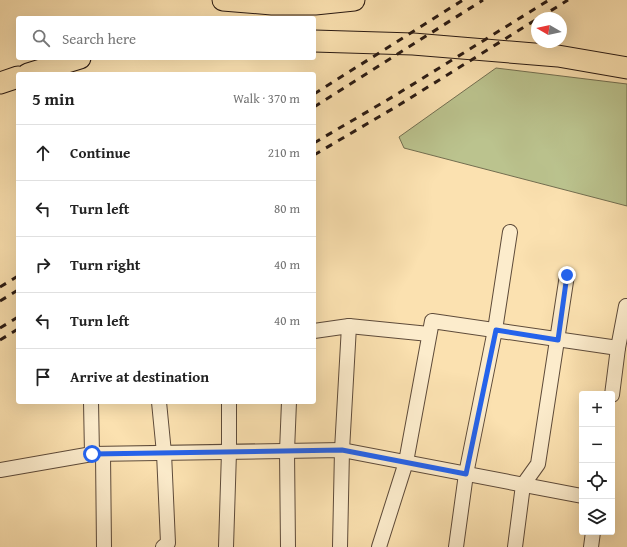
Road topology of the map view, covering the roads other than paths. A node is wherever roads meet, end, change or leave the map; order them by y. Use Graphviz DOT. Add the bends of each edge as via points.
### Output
graph roads {
  1 [pos="223,0"];
  2 [pos="354,0"];
  3 [pos="316,41"];
  4 [pos="74,60"];
  5 [pos="627,68"];
  6 [pos="34,72"];
  7 [pos="16,78"];
  8 [pos="0,83"];
  9 [pos="510,232"];
  10 [pos="567,275"];
  11 [pos="626,306"];
  12 [pos="349,326"];
  13 [pos="496,330"];
  14 [pos="316,331"];
  15 [pos="429,334"];
  16 [pos="558,340"];
  17 [pos="618,348"];
  18 [pos="613,391"];
  19 [pos="91,404"];
  20 [pos="159,404"];
  21 [pos="229,404"];
  22 [pos="289,404"];
  23 [pos="342,450"];
  24 [pos="287,451"];
  25 [pos="229,452"];
  26 [pos="164,453"];
  27 [pos="98,454"];
  28 [pos="406,462"];
  29 [pos="0,470"];
  30 [pos="466,474"];
  31 [pos="523,485"];
  32 [pos="579,495"];
  33 [pos="593,535"];
  34 [pos="104,547"];
  35 [pos="163,547"];
  36 [pos="226,547"];
  37 [pos="288,547"];
  38 [pos="340,547"];
  39 [pos="379,547"];
  40 [pos="456,547"];
  41 [pos="516,547"];
  42 [pos="591,547"];
  1 -- 2 [label="highway" via="272,4"];
  3 -- 5 [label="highway" via="413,44 558,56"];
  4 -- 6 [label="highway"];
  7 -- 8 [label="highway"];
  9 -- 13 [label="street"];
  10 -- 16 [label="street"];
  11 -- 17 [label="street"];
  12 -- 14 [label="street"];
  12 -- 15 [label="street"];
  12 -- 23 [label="street"];
  13 -- 15 [label="street" via="432,321"];
  13 -- 16 [label="street"];
  13 -- 30 [label="street"];
  15 -- 28 [label="street"];
  16 -- 17 [label="street"];
  16 -- 31 [label="street" via="538,464"];
  17 -- 18 [label="street"];
  19 -- 27 [label="street"];
  20 -- 26 [label="street"];
  21 -- 25 [label="street"];
  22 -- 24 [label="street"];
  23 -- 24 [label="street"];
  23 -- 28 [label="street"];
  23 -- 38 [label="street"];
  24 -- 25 [label="street"];
  24 -- 37 [label="street"];
  25 -- 26 [label="street"];
  25 -- 36 [label="street"];
  26 -- 27 [label="street"];
  26 -- 35 [label="street" via="168,543"];
  27 -- 29 [label="street"];
  27 -- 34 [label="street"];
  28 -- 30 [label="street"];
  28 -- 39 [label="street"];
  30 -- 31 [label="street"];
  30 -- 40 [label="street"];
  31 -- 32 [label="street"];
  31 -- 41 [label="street"];
  33 -- 42 [label="street"];
}
